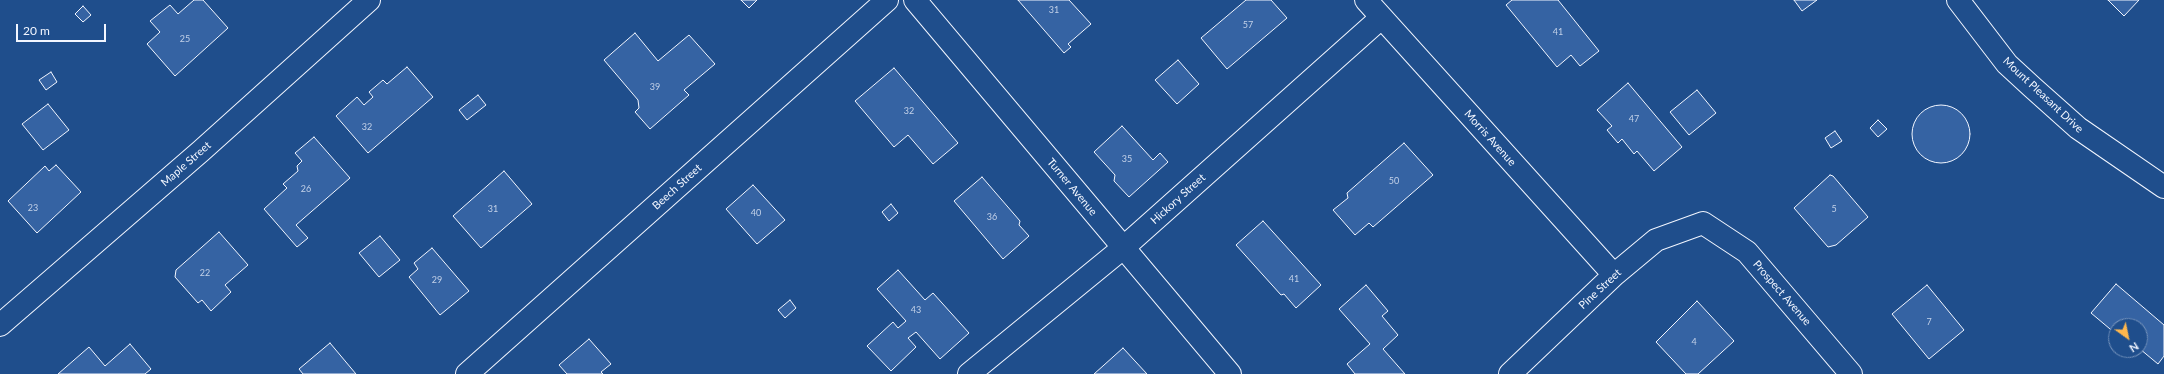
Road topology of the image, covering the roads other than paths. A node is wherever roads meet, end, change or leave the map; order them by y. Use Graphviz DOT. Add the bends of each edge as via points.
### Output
graph roads {
  1 [pos="369,0"];
  2 [pos="887,0"];
  3 [pos="915,0"];
  4 [pos="1366,0"];
  5 [pos="1958,0"];
  6 [pos="1381,18"];
  7 [pos="2164,187"];
  8 [pos="1703,223"];
  9 [pos="1123,248"];
  10 [pos="1614,275"];
  11 [pos="0,325"];
  12 [pos="467,374"];
  13 [pos="969,374"];
  14 [pos="1230,374"];
  15 [pos="1510,374"];
  16 [pos="1851,374"];
  1 -- 11 [label="street, Maple Street" via="201,151"];
  2 -- 12 [label="street, Beech Street"];
  3 -- 9 [label="street, Turner Avenue"];
  4 -- 6 [label="street, Morris Avenue"];
  5 -- 7 [label="street, Mount Pleasant Drive" via="2007,64 2078,128"];
  6 -- 9 [label="street, Hickory Street"];
  6 -- 10 [label="street, Morris Avenue"];
  8 -- 10 [label="street, Pine Street" via="1656,240"];
  8 -- 16 [label="street, Prospect Avenue" via="1747,252"];
  9 -- 13 [label="street, Hickory Street"];
  9 -- 14 [label="street, Turner Avenue"];
  10 -- 15 [label="street, Pine Street"];
}
